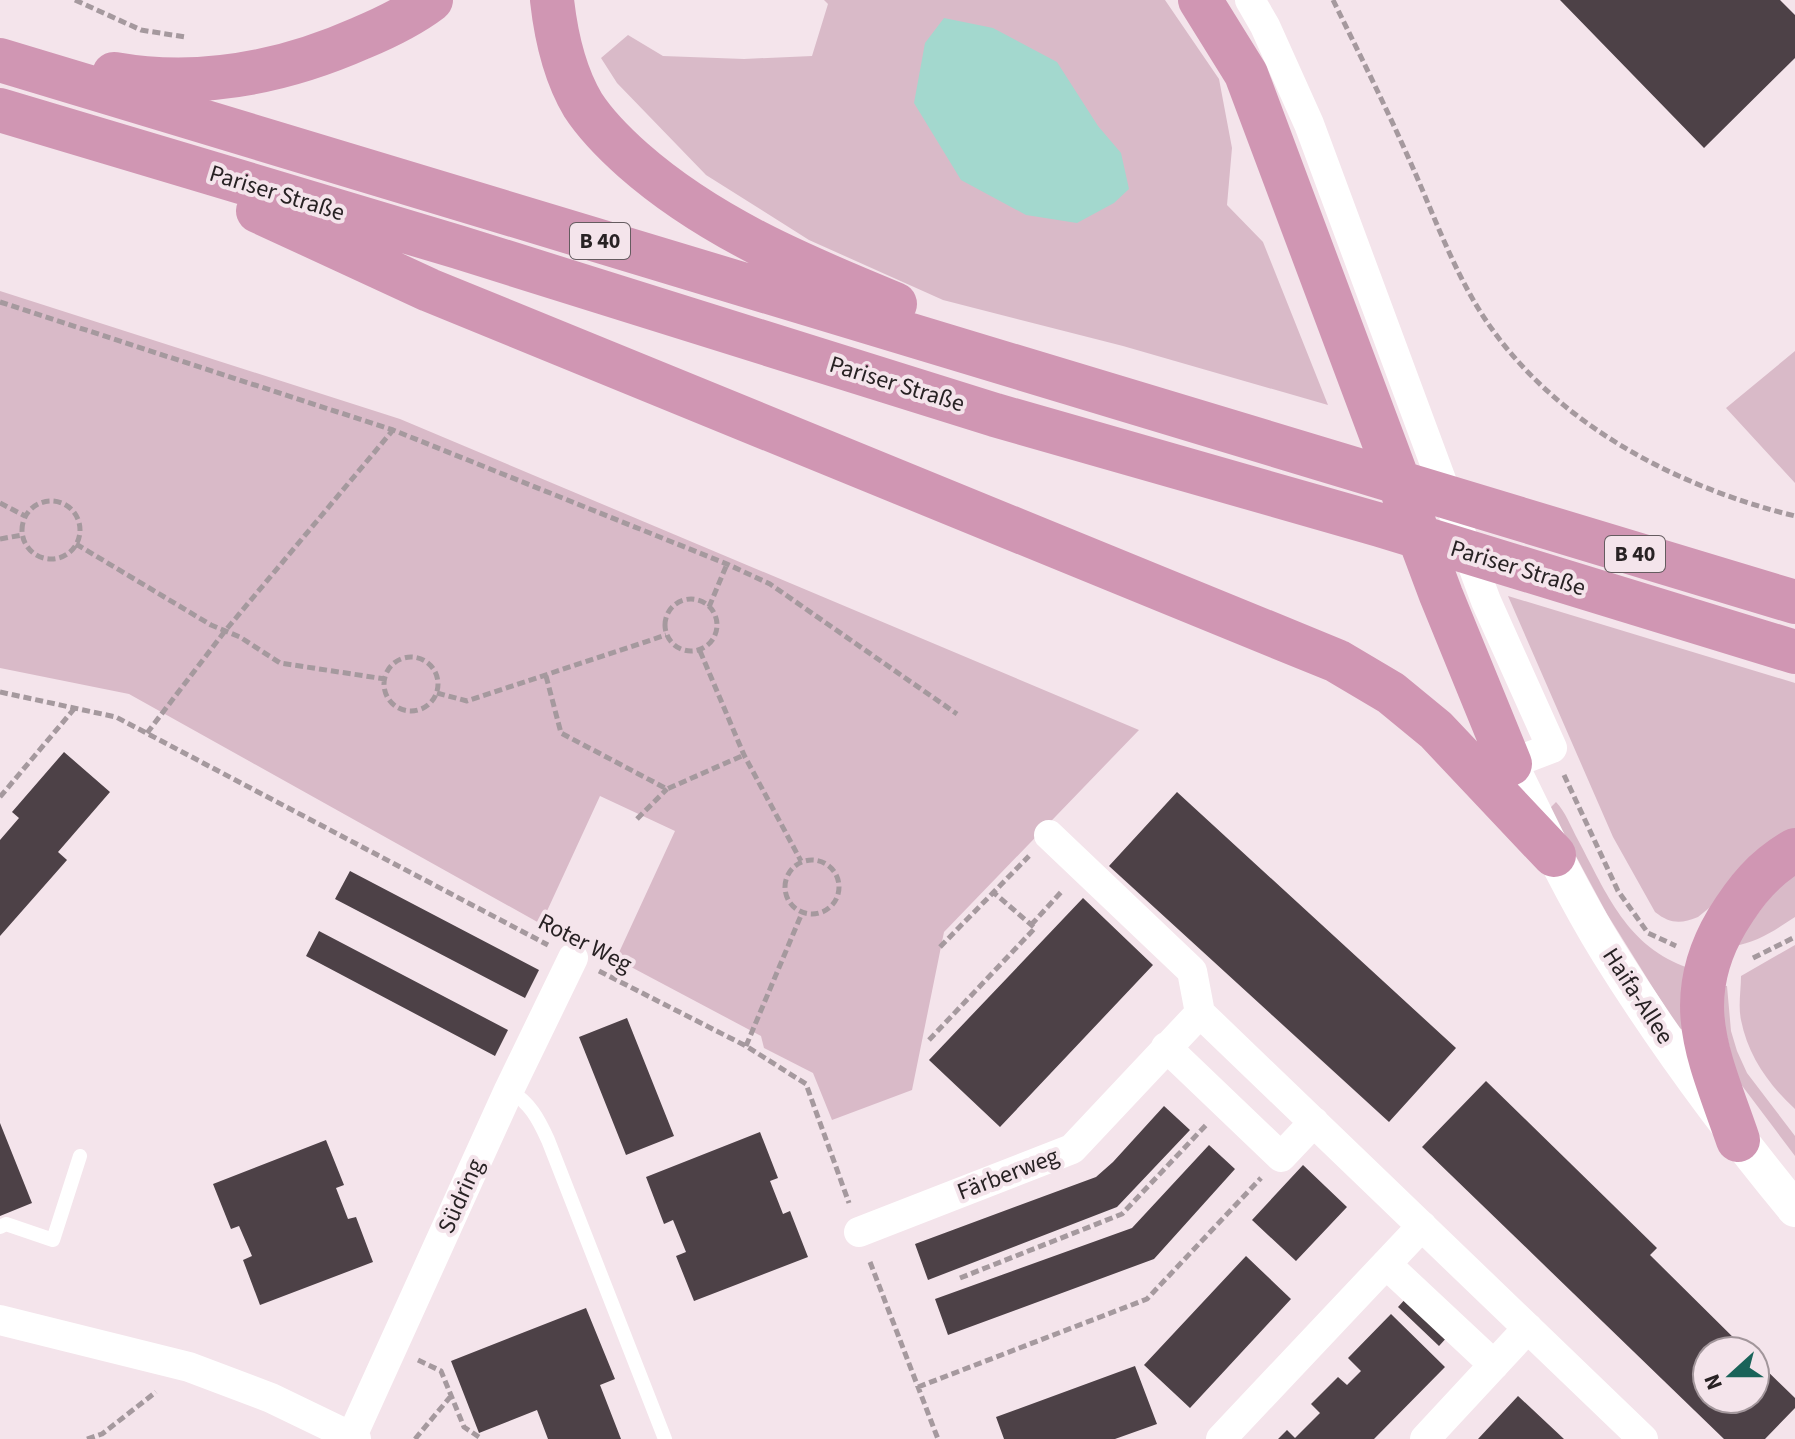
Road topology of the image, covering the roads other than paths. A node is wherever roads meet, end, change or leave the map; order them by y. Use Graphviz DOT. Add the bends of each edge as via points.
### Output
graph roads {
  1 [pos="431,0"];
  2 [pos="552,0"];
  3 [pos="1200,0"];
  4 [pos="1250,0"];
  5 [pos="0,53"];
  6 [pos="0,60"];
  7 [pos="0,110"];
  8 [pos="106,143"];
  9 [pos="1086,388"];
  10 [pos="1795,602"];
  11 [pos="1795,652"];
  12 [pos="1510,764"];
  13 [pos="1049,835"];
  14 [pos="1795,850"];
  15 [pos="1554,855"];
  16 [pos="573,958"];
  17 [pos="1200,1013"];
  18 [pos="1166,1047"];
  19 [pos="509,1090"];
  20 [pos="1314,1122"];
  21 [pos="1738,1140"];
  22 [pos="80,1156"];
  23 [pos="1795,1209"];
  24 [pos="1422,1226"];
  25 [pos="0,1227"];
  26 [pos="859,1232"];
  27 [pos="1386,1264"];
  28 [pos="0,1320"];
  29 [pos="1528,1328"];
  30 [pos="1494,1365"];
  31 [pos="354,1438"];
  32 [pos="665,1439"];
  33 [pos="1221,1439"];
  34 [pos="1425,1439"];
  35 [pos="1643,1439"];
  1 -- 5 [label="highway" via="323,55 258,74 145,80"];
  2 -- 9 [label="highway" via="555,31 584,106 616,144 686,203 805,267"];
  3 -- 12 [label="highway" via="1246,74 1441,595"];
  4 -- 12 [label="street" via="1309,124 1486,601 1552,748"];
  6 -- 9 [label="highway, Pariser Straße / B 40"];
  7 -- 8 [label="highway, Pariser Straße / B 40"];
  8 -- 11 [label="highway, Pariser Straße / B 40"];
  8 -- 15 [label="highway" via="429,290 1337,661 1391,693 1436,730"];
  9 -- 10 [label="highway, Pariser Straße / B 40"];
  12 -- 15 [label="street, Haifa-Allee"];
  13 -- 17 [label="street" via="1192,971"];
  14 -- 21 [label="highway" via="1754,880 1707,961 1702,1021"];
  15 -- 21 [label="street, Haifa-Allee" via="1608,952"];
  16 -- 19 [label="street, Südring"];
  17 -- 18 [label="street, Färberweg"];
  17 -- 20 [label="street"];
  18 -- 20 [label="street" via="1281,1157"];
  18 -- 26 [label="street, Färberweg" via="1072,1149"];
  19 -- 31 [label="street, Südring"];
  19 -- 32 [label="lane" via="536,1113"];
  20 -- 24 [label="street"];
  21 -- 23 [label="street, Haifa-Allee"];
  22 -- 25 [label="lane" via="53,1240 6,1224"];
  24 -- 27 [label="street"];
  24 -- 29 [label="street"];
  27 -- 30 [label="street"];
  27 -- 33 [label="street"];
  28 -- 31 [label="street, Südring" via="189,1367"];
  29 -- 30 [label="street"];
  29 -- 35 [label="street"];
  30 -- 34 [label="street"];
}
